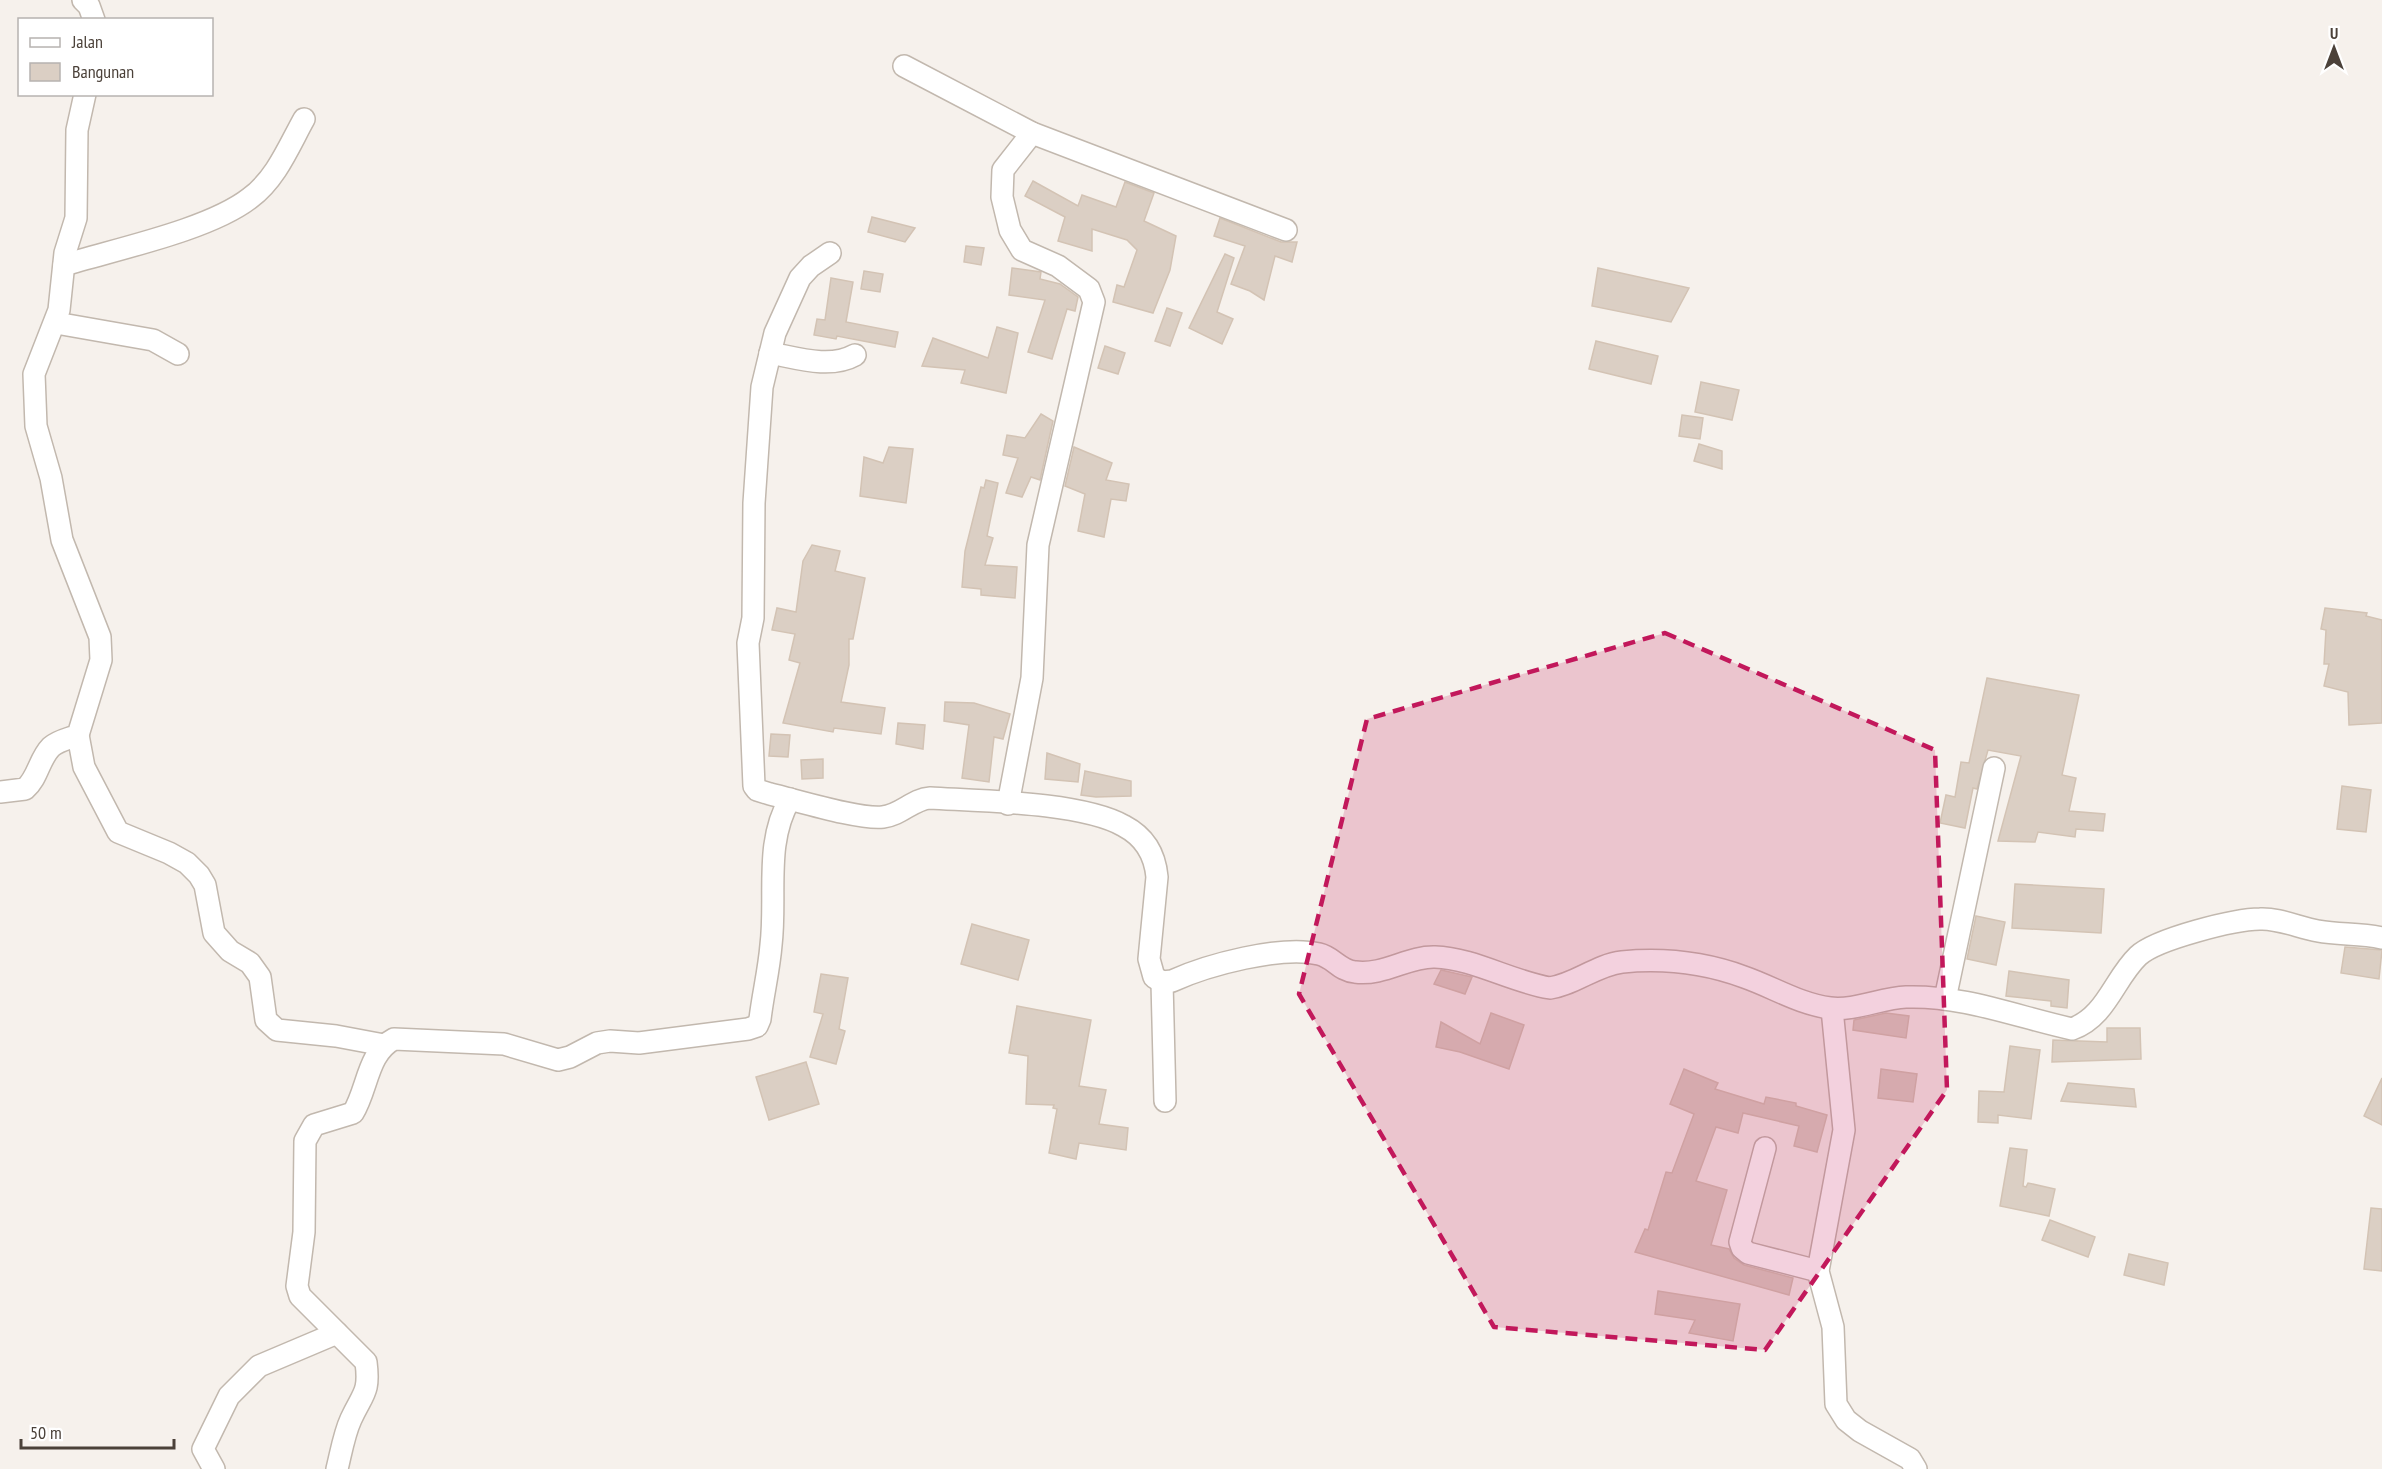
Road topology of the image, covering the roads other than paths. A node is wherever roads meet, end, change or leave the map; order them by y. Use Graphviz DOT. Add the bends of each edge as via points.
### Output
graph roads {
  1 [pos="83,0"];
  2 [pos="93,18"];
  3 [pos="904,66"];
  4 [pos="85,96"];
  5 [pos="304,119"];
  6 [pos="1032,133"];
  7 [pos="1286,230"];
  8 [pos="830,254"];
  9 [pos="64,265"];
  10 [pos="56,323"];
  11 [pos="770,353"];
  12 [pos="178,354"];
  13 [pos="855,355"];
  14 [pos="78,735"];
  15 [pos="1994,768"];
  16 [pos="0,792"];
  17 [pos="790,799"];
  18 [pos="1008,804"];
  19 [pos="2382,938"];
  20 [pos="1162,982"];
  21 [pos="1945,999"];
  22 [pos="1832,1009"];
  23 [pos="384,1044"];
  24 [pos="1165,1101"];
  25 [pos="1764,1148"];
  26 [pos="1818,1271"];
  27 [pos="337,1333"];
  28 [pos="214,1469"];
  29 [pos="337,1469"];
  30 [pos="1916,1469"];
  1 -- 2 [label="street"];
  3 -- 6 [label="street"];
  4 -- 9 [label="street" via="76,139 76,218"];
  5 -- 9 [label="street" via="276,170 251,198 214,220"];
  6 -- 7 [label="street"];
  6 -- 18 [label="street" via="1004,170 1002,197 1010,230 1022,250 1058,266 1089,289 1094,302 1038,545 1032,678"];
  8 -- 11 [label="street" via="800,278"];
  9 -- 10 [label="street"];
  10 -- 12 [label="street" via="153,340"];
  10 -- 14 [label="street" via="34,374 36,426 51,478 62,540 100,637 101,651"];
  11 -- 13 [label="street" via="820,362 838,362"];
  11 -- 17 [label="street" via="762,387 754,503 753,618 748,643 754,782 757,790"];
  14 -- 16 [label="street" via="50,748 25,789"];
  14 -- 23 [label="street" via="84,767 118,832 169,853 199,875 205,885 214,933 250,963 260,977 269,1025 277,1030"];
  15 -- 21 [label="street"];
  17 -- 18 [label="street" via="877,818 901,812 924,798"];
  17 -- 23 [label="street" via="774,836 771,945 756,1026 639,1044 597,1043 558,1060 504,1044 394,1040"];
  18 -- 20 [label="street" via="1060,808 1101,817 1124,825 1148,846 1157,877 1149,959 1154,977"];
  19 -- 21 [label="street" via="2320,931 2260,918 2167,939 2137,957 2107,1001 2084,1025 2072,1029"];
  20 -- 22 [label="street" via="1231,961 1293,953 1321,954 1358,973 1424,958 1446,958 1550,988 1609,964 1642,961 1714,967"];
  20 -- 24 [label="street"];
  21 -- 22 [label="street" via="1906,997"];
  22 -- 26 [label="street" via="1844,1130"];
  23 -- 27 [label="street" via="376,1054 353,1113 314,1125 305,1142 304,1232 297,1286 300,1296"];
  25 -- 26 [label="street" via="1740,1242 1742,1248 1748,1253"];
  26 -- 30 [label="street" via="1833,1326 1839,1413 1860,1431 1910,1459"];
  27 -- 28 [label="street" via="259,1366 229,1396 203,1449"];
  27 -- 29 [label="street" via="366,1362 367,1374 366,1395 351,1419"];
}
